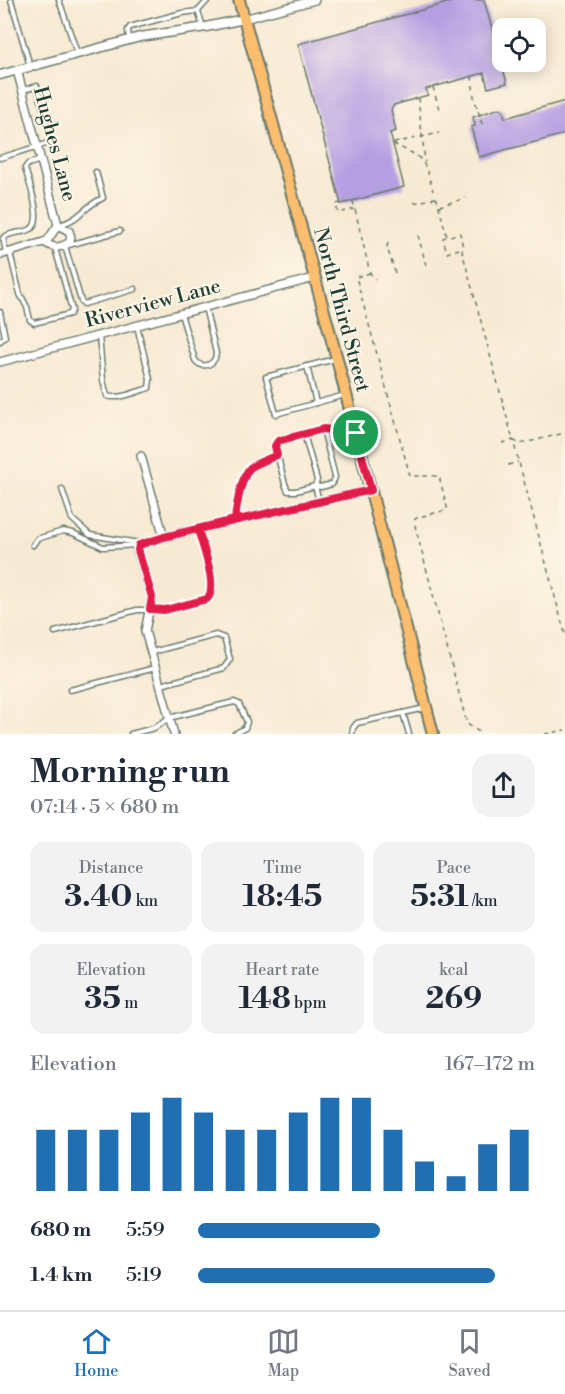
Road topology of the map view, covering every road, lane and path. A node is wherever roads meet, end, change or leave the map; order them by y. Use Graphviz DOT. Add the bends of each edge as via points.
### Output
graph roads {
  1 [pos="11,0"];
  2 [pos="59,0"];
  3 [pos="240,0"];
  4 [pos="315,0"];
  5 [pos="205,1"];
  6 [pos="296,3"];
  7 [pos="198,11"];
  8 [pos="244,19"];
  9 [pos="203,28"];
  10 [pos="130,40"];
  11 [pos="77,54"];
  12 [pos="30,67"];
  13 [pos="17,70"];
  14 [pos="0,75"];
  15 [pos="472,76"];
  16 [pos="433,87"];
  17 [pos="23,90"];
  18 [pos="418,98"];
  19 [pos="439,109"];
  20 [pos="482,124"];
  21 [pos="439,134"];
  22 [pos="422,136"];
  23 [pos="38,146"];
  24 [pos="0,158"];
  25 [pos="42,160"];
  26 [pos="425,162"];
  27 [pos="96,172"];
  28 [pos="432,191"];
  29 [pos="466,198"];
  30 [pos="353,201"];
  31 [pos="341,203"];
  32 [pos="414,203"];
  33 [pos="439,206"];
  34 [pos="355,209"];
  35 [pos="58,225"];
  36 [pos="120,231"];
  37 [pos="418,235"];
  38 [pos="447,237"];
  39 [pos="44,242"];
  40 [pos="387,243"];
  41 [pos="65,246"];
  42 [pos="55,247"];
  43 [pos="463,248"];
  44 [pos="5,253"];
  45 [pos="426,265"];
  46 [pos="370,273"];
  47 [pos="395,273"];
  48 [pos="314,278"];
  49 [pos="375,279"];
  50 [pos="135,290"];
  51 [pos="205,307"];
  52 [pos="0,312"];
  53 [pos="181,314"];
  54 [pos="136,325"];
  55 [pos="98,335"];
  56 [pos="0,341"];
  57 [pos="337,359"];
  58 [pos="0,362"];
  59 [pos="307,366"];
  60 [pos="346,395"];
  61 [pos="316,403"];
  62 [pos="323,429"];
  63 [pos="356,433"];
  64 [pos="565,433"];
  65 [pos="304,434"];
  66 [pos="513,440"];
  67 [pos="502,443"];
  68 [pos="277,455"];
  69 [pos="141,456"];
  70 [pos="519,462"];
  71 [pos="508,465"];
  72 [pos="315,486"];
  73 [pos="62,489"];
  74 [pos="371,490"];
  75 [pos="319,501"];
  76 [pos="235,520"];
  77 [pos="198,529"];
  78 [pos="164,537"];
  79 [pos="141,544"];
  80 [pos="33,545"];
  81 [pos="150,609"];
  82 [pos="55,632"];
  83 [pos="565,634"];
  84 [pos="151,652"];
  85 [pos="155,668"];
  86 [pos="160,685"];
  87 [pos="70,690"];
  88 [pos="426,707"];
  89 [pos="403,713"];
  90 [pos="169,718"];
  91 [pos="565,730"];
  92 [pos="131,734"];
  93 [pos="174,734"];
  94 [pos="234,734"];
  95 [pos="352,734"];
  96 [pos="409,734"];
  97 [pos="433,734"];
  98 [pos="482,734"];
  99 [pos="545,734"];
  1 -- 12 [label="lane"];
  2 -- 11 [label="lane"];
  3 -- 8 [label="main road, North Third Street"];
  4 -- 6 [label="street"];
  5 -- 7 [label="lane"];
  6 -- 8 [label="street"];
  7 -- 9 [label="lane"];
  7 -- 10 [label="lane" via="130,27"];
  8 -- 9 [label="street"];
  8 -- 48 [label="main road, North Third Street"];
  9 -- 10 [label="street"];
  10 -- 11 [label="street"];
  11 -- 12 [label="street"];
  12 -- 13 [label="street"];
  13 -- 14 [label="street"];
  13 -- 17 [label="street, Hughes Lane"];
  15 -- 20 [label="path"];
  16 -- 19 [label="path"];
  17 -- 23 [label="street, Hughes Lane"];
  17 -- 23 [label="lane" via="37,86 52,142"];
  18 -- 22 [label="path"];
  21 -- 22 [label="path"];
  22 -- 26 [label="path"];
  22 -- 26 [label="path" via="393,144"];
  23 -- 24 [label="lane"];
  23 -- 25 [label="street, Hughes Lane"];
  25 -- 35 [label="street, Hughes Lane"];
  25 -- 44 [label="lane" via="25,168 37,222 3,238"];
  26 -- 28 [label="path"];
  27 -- 35 [label="lane" via="103,198 72,222"];
  29 -- 33 [label="path"];
  30 -- 34 [label="path"];
  31 -- 34 [label="path" via="336,204 338,213"];
  32 -- 33 [label="path" via="434,197"];
  33 -- 38 [label="path"];
  34 -- 46 [label="path"];
  35 -- 39 [label="street, Hughes Lane"];
  35 -- 41 [label="street, Hughes Lane" via="69,231 71,237"];
  36 -- 41 [label="lane"];
  37 -- 45 [label="path"];
  38 -- 43 [label="path" via="460,233"];
  38 -- 43 [label="path" via="443,238 447,252"];
  39 -- 42 [label="street"];
  39 -- 44 [label="street"];
  40 -- 47 [label="path"];
  41 -- 42 [label="street"];
  41 -- 50 [label="lane" via="84,304"];
  42 -- 44 [label="lane" via="72,309 70,314 34,323"];
  43 -- 66 [label="path"];
  46 -- 49 [label="path"];
  46 -- 98 [label="path" via="356,277 410,476 439,476 447,507 414,522 467,724"];
  48 -- 51 [label="street, Riverview Lane"];
  48 -- 57 [label="main road, North Third Street"];
  51 -- 53 [label="street, Riverview Lane"];
  51 -- 53 [label="lane" via="216,359 204,366 195,360"];
  52 -- 56 [label="lane" via="5,337"];
  53 -- 54 [label="street, Riverview Lane"];
  54 -- 55 [label="street, Riverview Lane"];
  54 -- 55 [label="lane" via="150,386 117,397 106,396"];
  55 -- 58 [label="street, Riverview Lane"];
  57 -- 59 [label="lane"];
  57 -- 60 [label="main road, North Third Street"];
  59 -- 61 [label="lane"];
  59 -- 61 [label="lane" via="266,377 276,414"];
  60 -- 61 [label="lane"];
  60 -- 63 [label="main road, North Third Street"];
  62 -- 63 [label="lane"];
  62 -- 65 [label="lane"];
  62 -- 72 [label="lane" via="335,477 332,484"];
  63 -- 74 [label="main road, North Third Street"];
  64 -- 66 [label="path" via="520,444"];
  65 -- 68 [label="lane" via="278,441"];
  65 -- 72 [label="lane" via="317,480"];
  66 -- 67 [label="path"];
  66 -- 70 [label="path"];
  68 -- 72 [label="lane" via="288,491"];
  68 -- 76 [label="lane" via="247,471"];
  69 -- 78 [label="street"];
  70 -- 71 [label="path"];
  70 -- 83 [label="path"];
  72 -- 75 [label="lane"];
  73 -- 79 [label="lane" via="72,519 90,535"];
  74 -- 75 [label="street"];
  74 -- 88 [label="main road, North Third Street"];
  75 -- 76 [label="street"];
  76 -- 77 [label="street"];
  77 -- 78 [label="street"];
  77 -- 81 [label="lane" via="212,594 207,599 165,610"];
  78 -- 79 [label="street"];
  79 -- 80 [label="lane" via="103,547 63,531 37,539"];
  79 -- 81 [label="street" via="138,550 152,597"];
  81 -- 82 [label="lane"];
  81 -- 84 [label="street" via="145,631"];
  84 -- 85 [label="street"];
  84 -- 86 [label="lane" via="216,635 224,638 230,659 224,668"];
  85 -- 86 [label="street"];
  85 -- 87 [label="lane"];
  86 -- 90 [label="street"];
  88 -- 89 [label="lane"];
  88 -- 97 [label="main road, North Third Street"];
  89 -- 95 [label="lane" via="357,723"];
  89 -- 96 [label="lane"];
  90 -- 92 [label="lane" via="154,728"];
  90 -- 93 [label="street"];
  90 -- 94 [label="lane" via="234,702 239,704 247,722 245,728"];
  91 -- 99 [label="path"];
}
